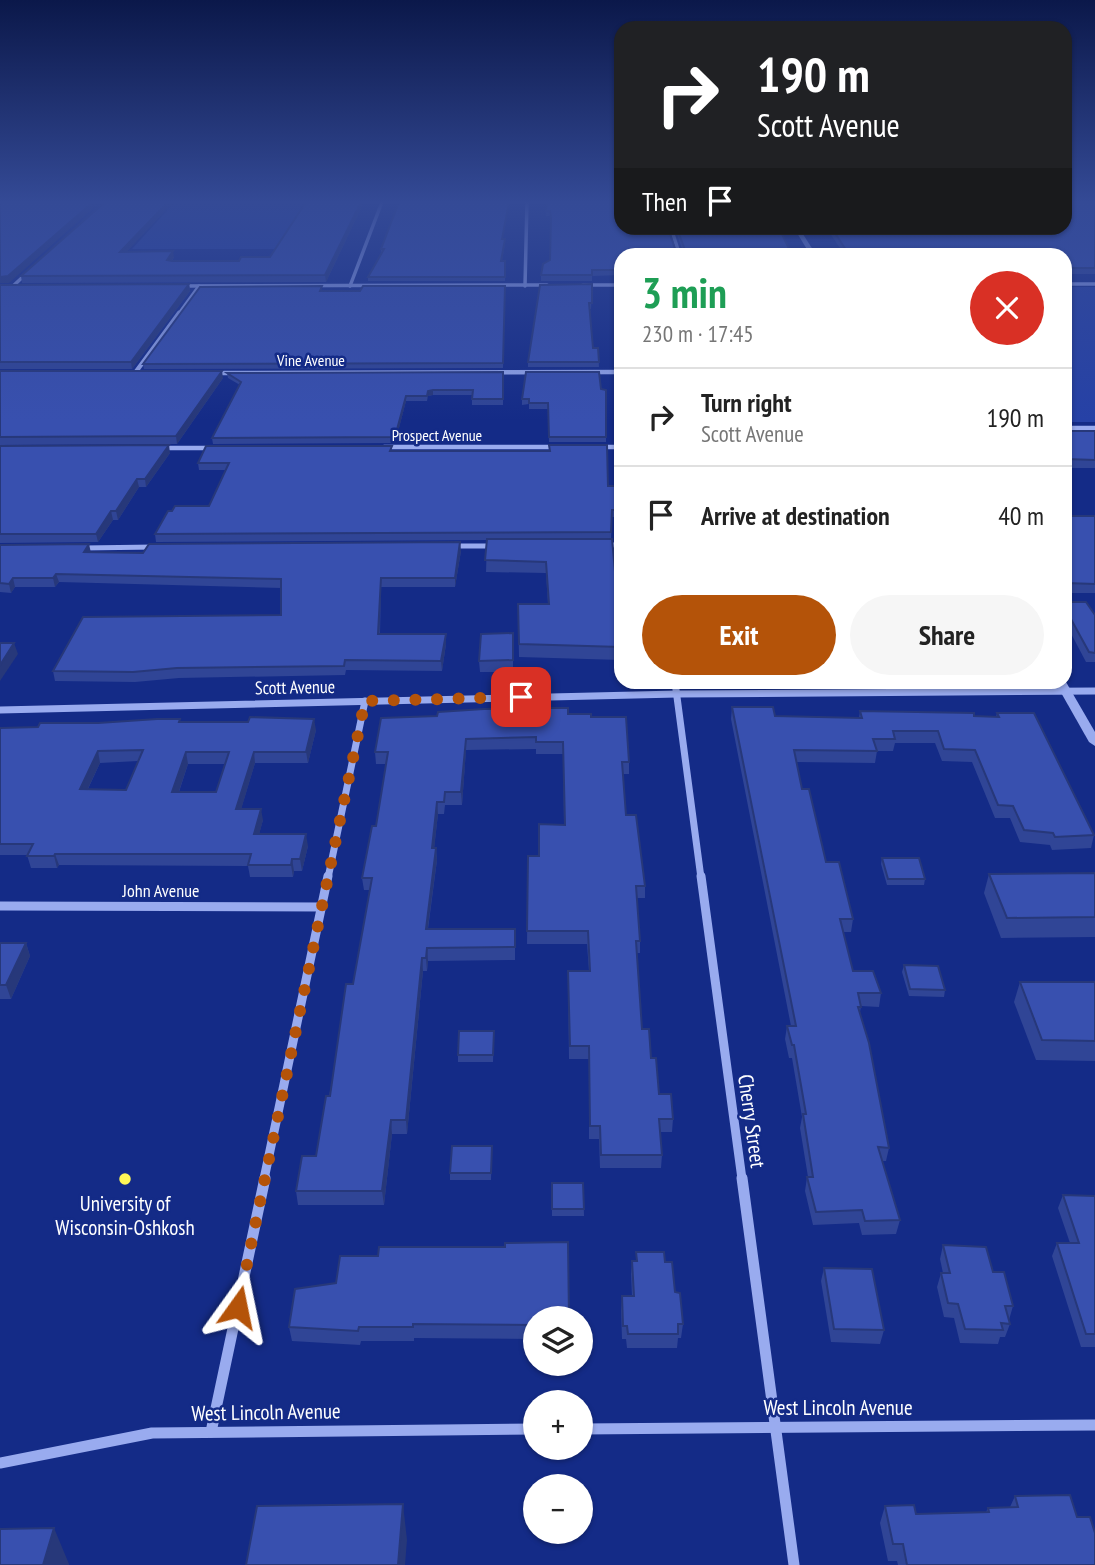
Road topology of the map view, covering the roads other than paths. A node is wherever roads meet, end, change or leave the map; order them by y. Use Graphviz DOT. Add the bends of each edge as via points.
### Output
graph roads {
  1 [pos="25,275"];
  2 [pos="354,275"];
  3 [pos="526,275"];
  4 [pos="1072,284"];
  5 [pos="1095,284"];
  6 [pos="553,285"];
  7 [pos="580,285"];
  8 [pos="614,285"];
  9 [pos="169,286"];
  10 [pos="199,286"];
  11 [pos="350,286"];
  12 [pos="526,286"];
  13 [pos="0,287"];
  14 [pos="12,287"];
  15 [pos="25,287"];
  16 [pos="614,372"];
  17 [pos="121,373"];
  18 [pos="135,373"];
  19 [pos="149,373"];
  20 [pos="204,373"];
  21 [pos="1072,428"];
  22 [pos="1095,428"];
  23 [pos="373,447"];
  24 [pos="566,447"];
  25 [pos="594,447"];
  26 [pos="614,447"];
  27 [pos="152,448"];
  28 [pos="221,448"];
  29 [pos="594,545"];
  30 [pos="614,545"];
  31 [pos="444,546"];
  32 [pos="499,546"];
  33 [pos="162,547"];
  34 [pos="81,548"];
  35 [pos="1072,688"];
  36 [pos="677,689"];
  37 [pos="953,689"];
  38 [pos="1064,689"];
  39 [pos="1095,691"];
  40 [pos="677,694"];
  41 [pos="365,701"];
  42 [pos="0,710"];
  43 [pos="1095,742"];
  44 [pos="0,906"];
  45 [pos="322,907"];
  46 [pos="1095,1425"];
  47 [pos="775,1427"];
  48 [pos="523,1429"];
  49 [pos="593,1429"];
  50 [pos="211,1432"];
  51 [pos="0,1463"];
  52 [pos="794,1565"];
  1 -- 14 [label="street"];
  2 -- 11 [label="street"];
  3 -- 12 [label="street"];
  4 -- 5 [label="street"];
  6 -- 12 [label="street"];
  7 -- 8 [label="street"];
  9 -- 10 [label="street"];
  10 -- 11 [label="street"];
  10 -- 18 [label="street"];
  11 -- 12 [label="street"];
  13 -- 14 [label="street"];
  14 -- 15 [label="street"];
  16 -- 20 [label="street, Vine Avenue"];
  17 -- 18 [label="street"];
  18 -- 19 [label="street"];
  21 -- 22 [label="street"];
  23 -- 24 [label="street, Prospect Avenue"];
  25 -- 26 [label="street"];
  27 -- 28 [label="street"];
  29 -- 30 [label="street"];
  31 -- 32 [label="street"];
  33 -- 34 [label="street"];
  35 -- 39 [label="street, Scott Avenue"];
  36 -- 40 [label="street, Cherry Street"];
  37 -- 40 [label="street, Scott Avenue"];
  38 -- 43 [label="street"];
  40 -- 41 [label="street, Scott Avenue"];
  40 -- 47 [label="street, Cherry Street"];
  41 -- 42 [label="street, Scott Avenue"];
  41 -- 45 [label="street"];
  44 -- 45 [label="street, John Avenue"];
  45 -- 50 [label="street"];
  46 -- 47 [label="street, West Lincoln Avenue"];
  47 -- 49 [label="street, West Lincoln Avenue"];
  47 -- 52 [label="street, Cherry Street"];
  48 -- 50 [label="street, West Lincoln Avenue"];
  50 -- 51 [label="street, West Lincoln Avenue" via="152,1433"];
}
